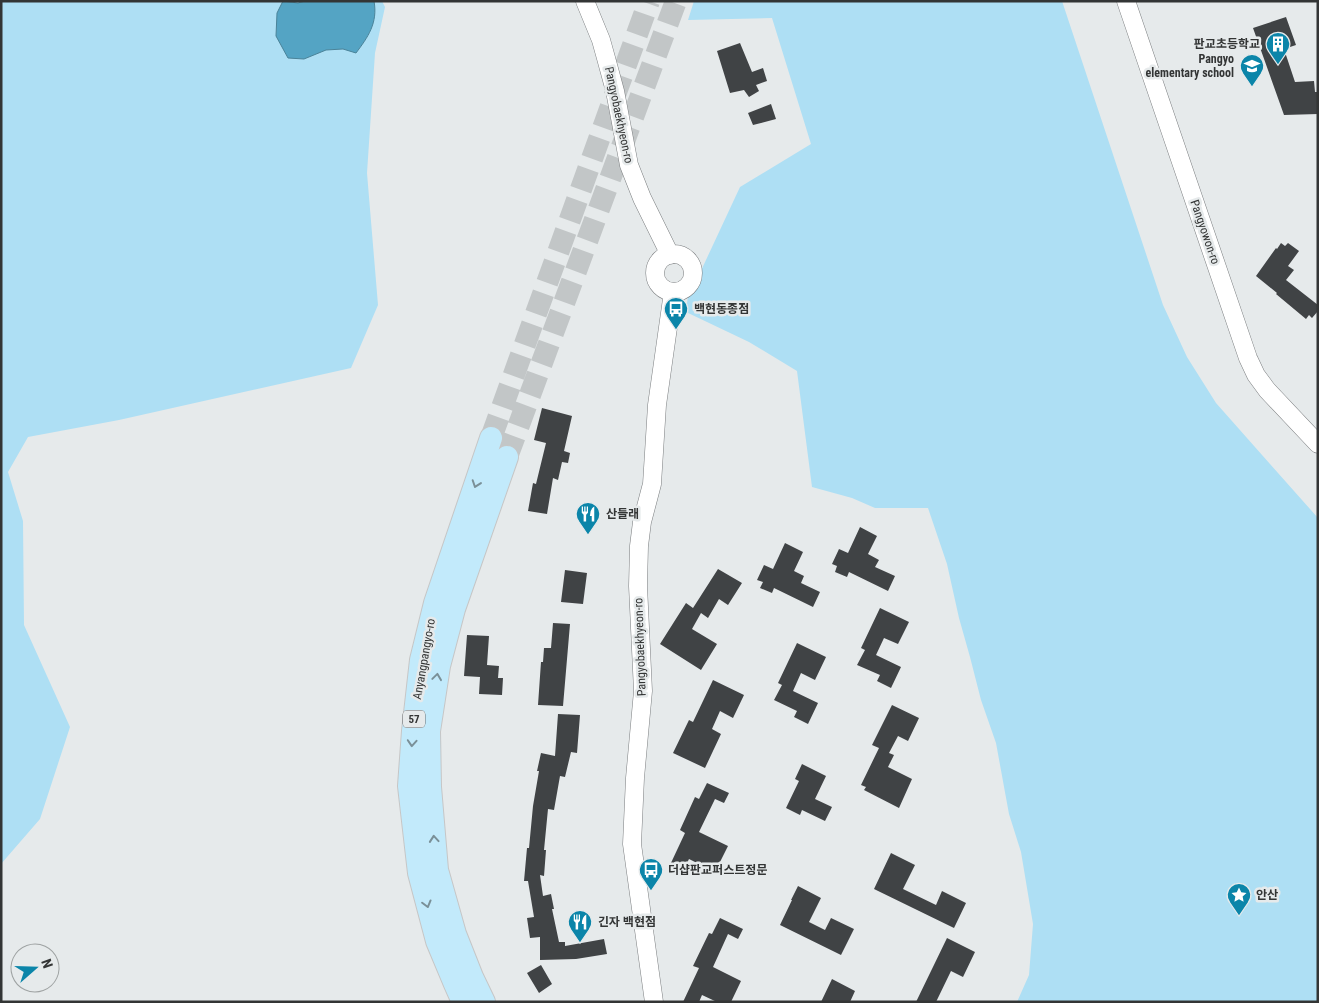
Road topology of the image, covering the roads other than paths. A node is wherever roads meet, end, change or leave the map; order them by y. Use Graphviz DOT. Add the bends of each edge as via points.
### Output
graph roads {
  1 [pos="584,1"];
  2 [pos="1126,1"];
  3 [pos="670,255"];
  4 [pos="673,292"];
  5 [pos="492,438"];
  6 [pos="1318,444"];
  7 [pos="507,458"];
  8 [pos="472,977"];
  9 [pos="463,1002"];
  10 [pos="484,1002"];
  11 [pos="501,1002"];
  12 [pos="654,1002"];
  1 -- 3 [label="street, Pangyobaekhyeon-ro" via="606,58 629,165"];
  2 -- 6 [label="street, Pangyowon-ro" via="1248,358 1267,390"];
  3 -- 4 [label="street" via="660,260 655,274 658,285"];
  3 -- 4 [label="street" via="688,260 693,272 685,289"];
  4 -- 12 [label="street, Pangyobaekhyeon-ro" via="657,405 652,484 639,546 643,691 632,844"];
  5 -- 9 [label="main road, Anyangpangyo-ro / 57, one-way" via="434,603 422,660 409,786 419,873 437,942"];
  8 -- 7 [label="main road, Anyangpangyo-ro / 57, one-way" via="436,870 429,731 439,666 454,609"];
  8 -- 10 [label="main road, Anyangpangyo-ro / 57"];
  8 -- 11 [label="main road"];
}
